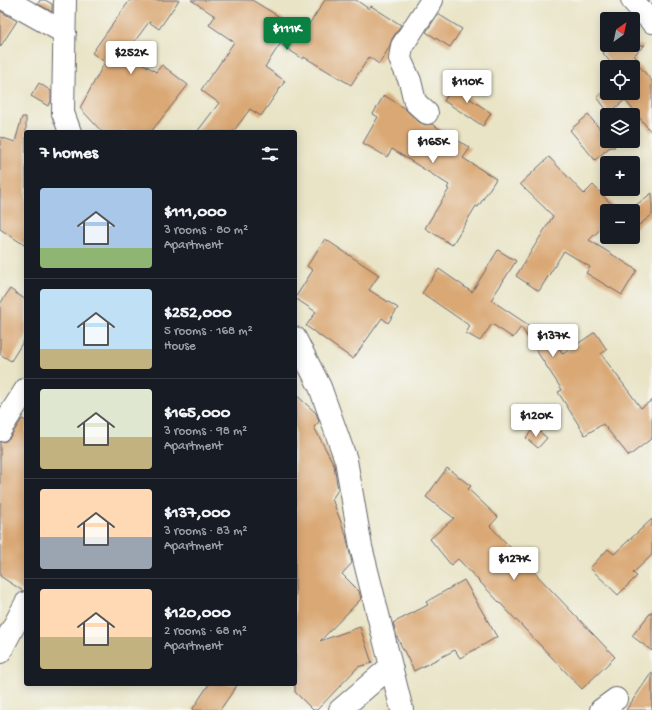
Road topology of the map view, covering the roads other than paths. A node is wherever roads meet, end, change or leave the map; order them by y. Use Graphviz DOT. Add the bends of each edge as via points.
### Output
graph roads {
  1 [pos="6,0"];
  2 [pos="65,0"];
  3 [pos="432,0"];
  4 [pos="632,0"];
  5 [pos="652,22"];
  6 [pos="65,33"];
  7 [pos="427,113"];
  8 [pos="69,130"];
  9 [pos="297,342"];
  10 [pos="24,392"];
  11 [pos="0,430"];
  12 [pos="24,607"];
  13 [pos="0,652"];
  14 [pos="391,666"];
  15 [pos="340,710"];
  16 [pos="402,710"];
  1 -- 6 [label="street"];
  2 -- 6 [label="street"];
  3 -- 7 [label="street" via="402,46 400,59 410,81 415,102"];
  4 -- 5 [label="street"];
  6 -- 8 [label="street" via="63,113"];
  9 -- 14 [label="street" via="320,387 346,460 361,547"];
  10 -- 11 [label="street"];
  12 -- 13 [label="street"];
  14 -- 15 [label="street"];
  14 -- 16 [label="street"];
}
